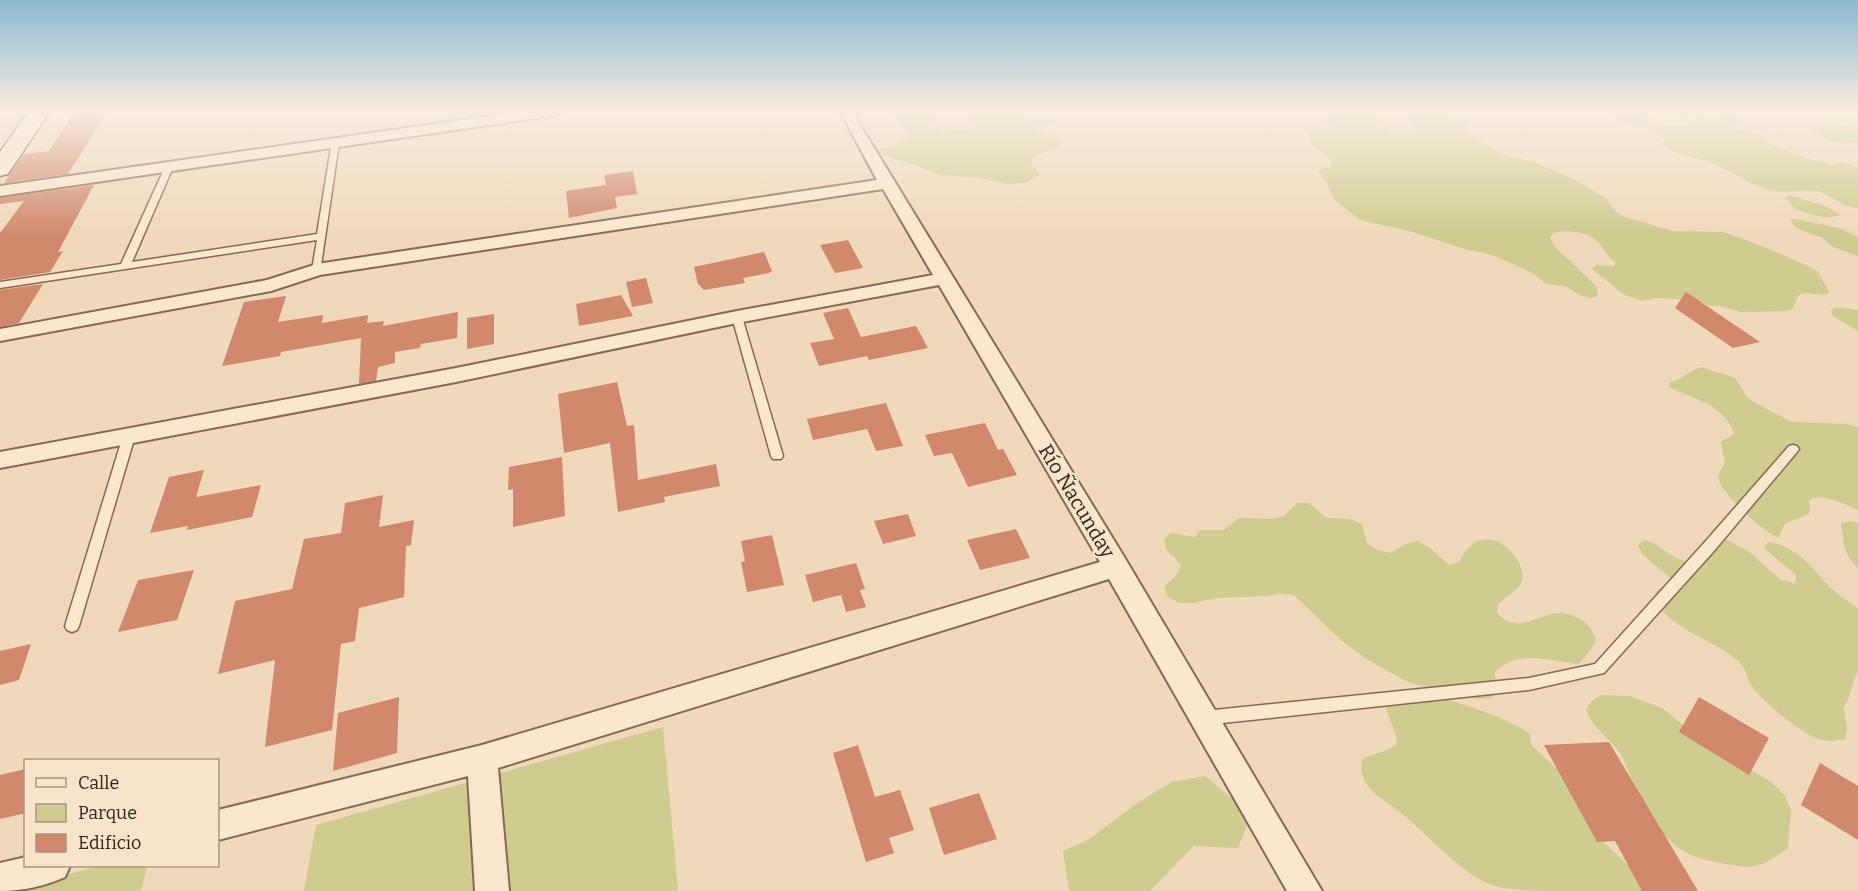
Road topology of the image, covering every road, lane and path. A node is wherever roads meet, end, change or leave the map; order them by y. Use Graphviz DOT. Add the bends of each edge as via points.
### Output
graph roads {
  1 [pos="11,153"];
  2 [pos="269,153"];
  3 [pos="334,153"];
  4 [pos="869,153"];
  5 [pos="169,167"];
  6 [pos="0,169"];
  7 [pos="887,183"];
  8 [pos="0,191"];
  9 [pos="322,236"];
  10 [pos="125,266"];
  11 [pos="317,270"];
  12 [pos="943,279"];
  13 [pos="0,285"];
  14 [pos="737,317"];
  15 [pos="0,335"];
  16 [pos="129,436"];
  17 [pos="1792,449"];
  18 [pos="777,456"];
  19 [pos="0,460"];
  20 [pos="1117,567"];
  21 [pos="72,626"];
  22 [pos="1204,718"];
  23 [pos="482,759"];
  24 [pos="219,825"];
  25 [pos="50,867"];
  26 [pos="0,879"];
  27 [pos="492,891"];
  28 [pos="1305,891"];
  1 -- 6 [label="street"];
  2 -- 5 [label="street"];
  3 -- 9 [label="lane"];
  4 -- 7 [label="street, Río Ñacunday"];
  5 -- 8 [label="street"];
  5 -- 10 [label="lane"];
  7 -- 11 [label="street"];
  7 -- 12 [label="street, Río Ñacunday"];
  9 -- 10 [label="lane"];
  9 -- 11 [label="lane"];
  10 -- 13 [label="lane"];
  11 -- 15 [label="street" via="271,285"];
  12 -- 14 [label="street"];
  12 -- 20 [label="street, Río Ñacunday"];
  14 -- 16 [label="street"];
  14 -- 18 [label="lane"];
  16 -- 19 [label="street"];
  16 -- 21 [label="lane"];
  17 -- 22 [label="lane" via="1599,669 1529,684"];
  20 -- 22 [label="street, Río Ñacunday"];
  20 -- 23 [label="street"];
  22 -- 28 [label="street, Río Ñacunday"];
  23 -- 24 [label="street"];
  23 -- 27 [label="street"];
  25 -- 26 [label="street"];
}
